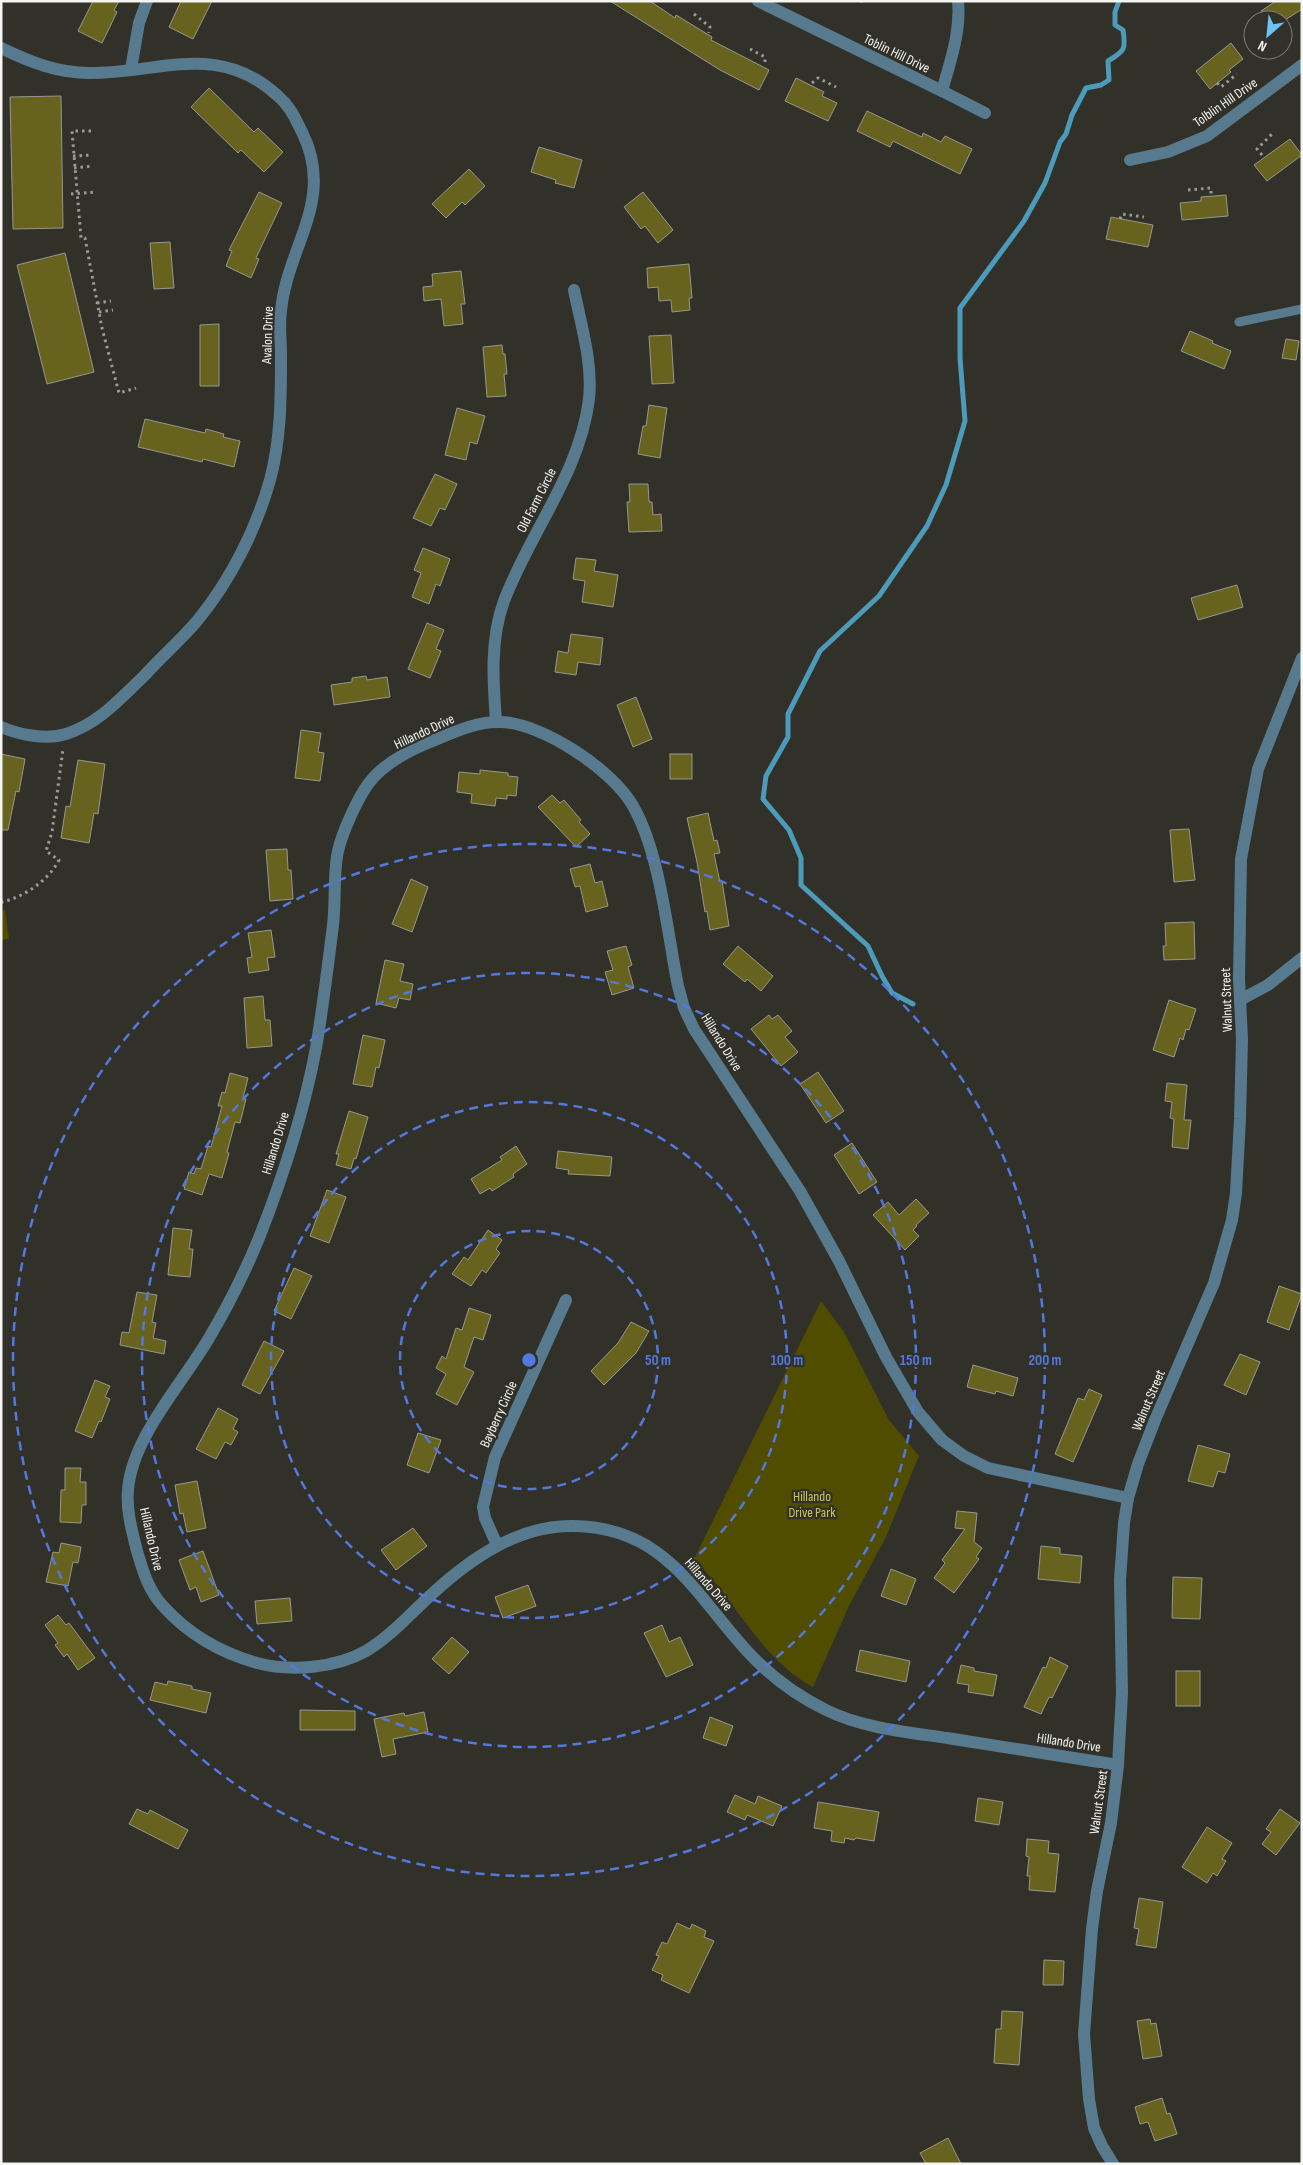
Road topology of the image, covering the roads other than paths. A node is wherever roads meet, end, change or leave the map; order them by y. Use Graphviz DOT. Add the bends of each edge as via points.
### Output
graph roads {
  1 [pos="147,1"];
  2 [pos="758,1"];
  3 [pos="958,1"];
  4 [pos="1,48"];
  5 [pos="1302,65"];
  6 [pos="131,69"];
  7 [pos="942,91"];
  8 [pos="985,113"];
  9 [pos="1130,160"];
  10 [pos="574,290"];
  11 [pos="1302,309"];
  12 [pos="1239,322"];
  13 [pos="1302,658"];
  14 [pos="496,721"];
  15 [pos="1,727"];
  16 [pos="1302,958"];
  17 [pos="1240,1000"];
  18 [pos="566,1300"];
  19 [pos="1128,1498"];
  20 [pos="497,1545"];
  21 [pos="1118,1765"];
  22 [pos="1113,2164"];
  1 -- 6 [label="street" via="139,23"];
  2 -- 7 [label="street, Toblin Hill Drive"];
  3 -- 7 [label="street, Toblin Hill Drive" via="953,53"];
  4 -- 6 [label="street, Avalon Drive" via="58,71 90,73"];
  5 -- 9 [label="street, Tolblin Hill Drive" via="1206,136 1168,152"];
  6 -- 15 [label="street, Avalon Drive" via="207,62 239,70 252,76 290,108 311,149 315,187 307,226 288,272 281,311 281,414 270,479 256,523 225,582 197,622 112,708 93,722 64,735 23,734"];
  7 -- 8 [label="street"];
  10 -- 14 [label="street, Old Farm Circle" via="587,350 589,396 586,416 568,471 504,603 493,661"];
  11 -- 12 [label="lane"];
  13 -- 17 [label="street, Walnut Street" via="1258,769 1241,859"];
  14 -- 19 [label="street, Hillando Drive" via="517,724 558,740 605,773 636,810 648,838 684,1008 800,1191 918,1412 942,1440 988,1468"];
  14 -- 20 [label="street, Hillando Drive" via="463,729 401,756 378,772 357,803 338,850 334,916 316,1047 289,1151 241,1280 208,1342 146,1434 130,1475 127,1496 131,1528 145,1577 160,1603 203,1639 236,1656 267,1665 319,1665 363,1653 390,1634 438,1588"];
  16 -- 17 [label="street" via="1268,985"];
  17 -- 19 [label="street, Walnut Street" via="1240,1119 1232,1220 1214,1283 1155,1420"];
  18 -- 20 [label="street, Bayberry Circle" via="496,1457 483,1507"];
  19 -- 21 [label="street, Walnut Street" via="1120,1580 1122,1693"];
  20 -- 21 [label="street, Hillando Drive" via="555,1526 590,1526 621,1533 680,1570 761,1665 792,1691 827,1711 854,1721 911,1733"];
  21 -- 22 [label="street, Walnut Street" via="1092,1929 1084,2034 1094,2128"];
}
